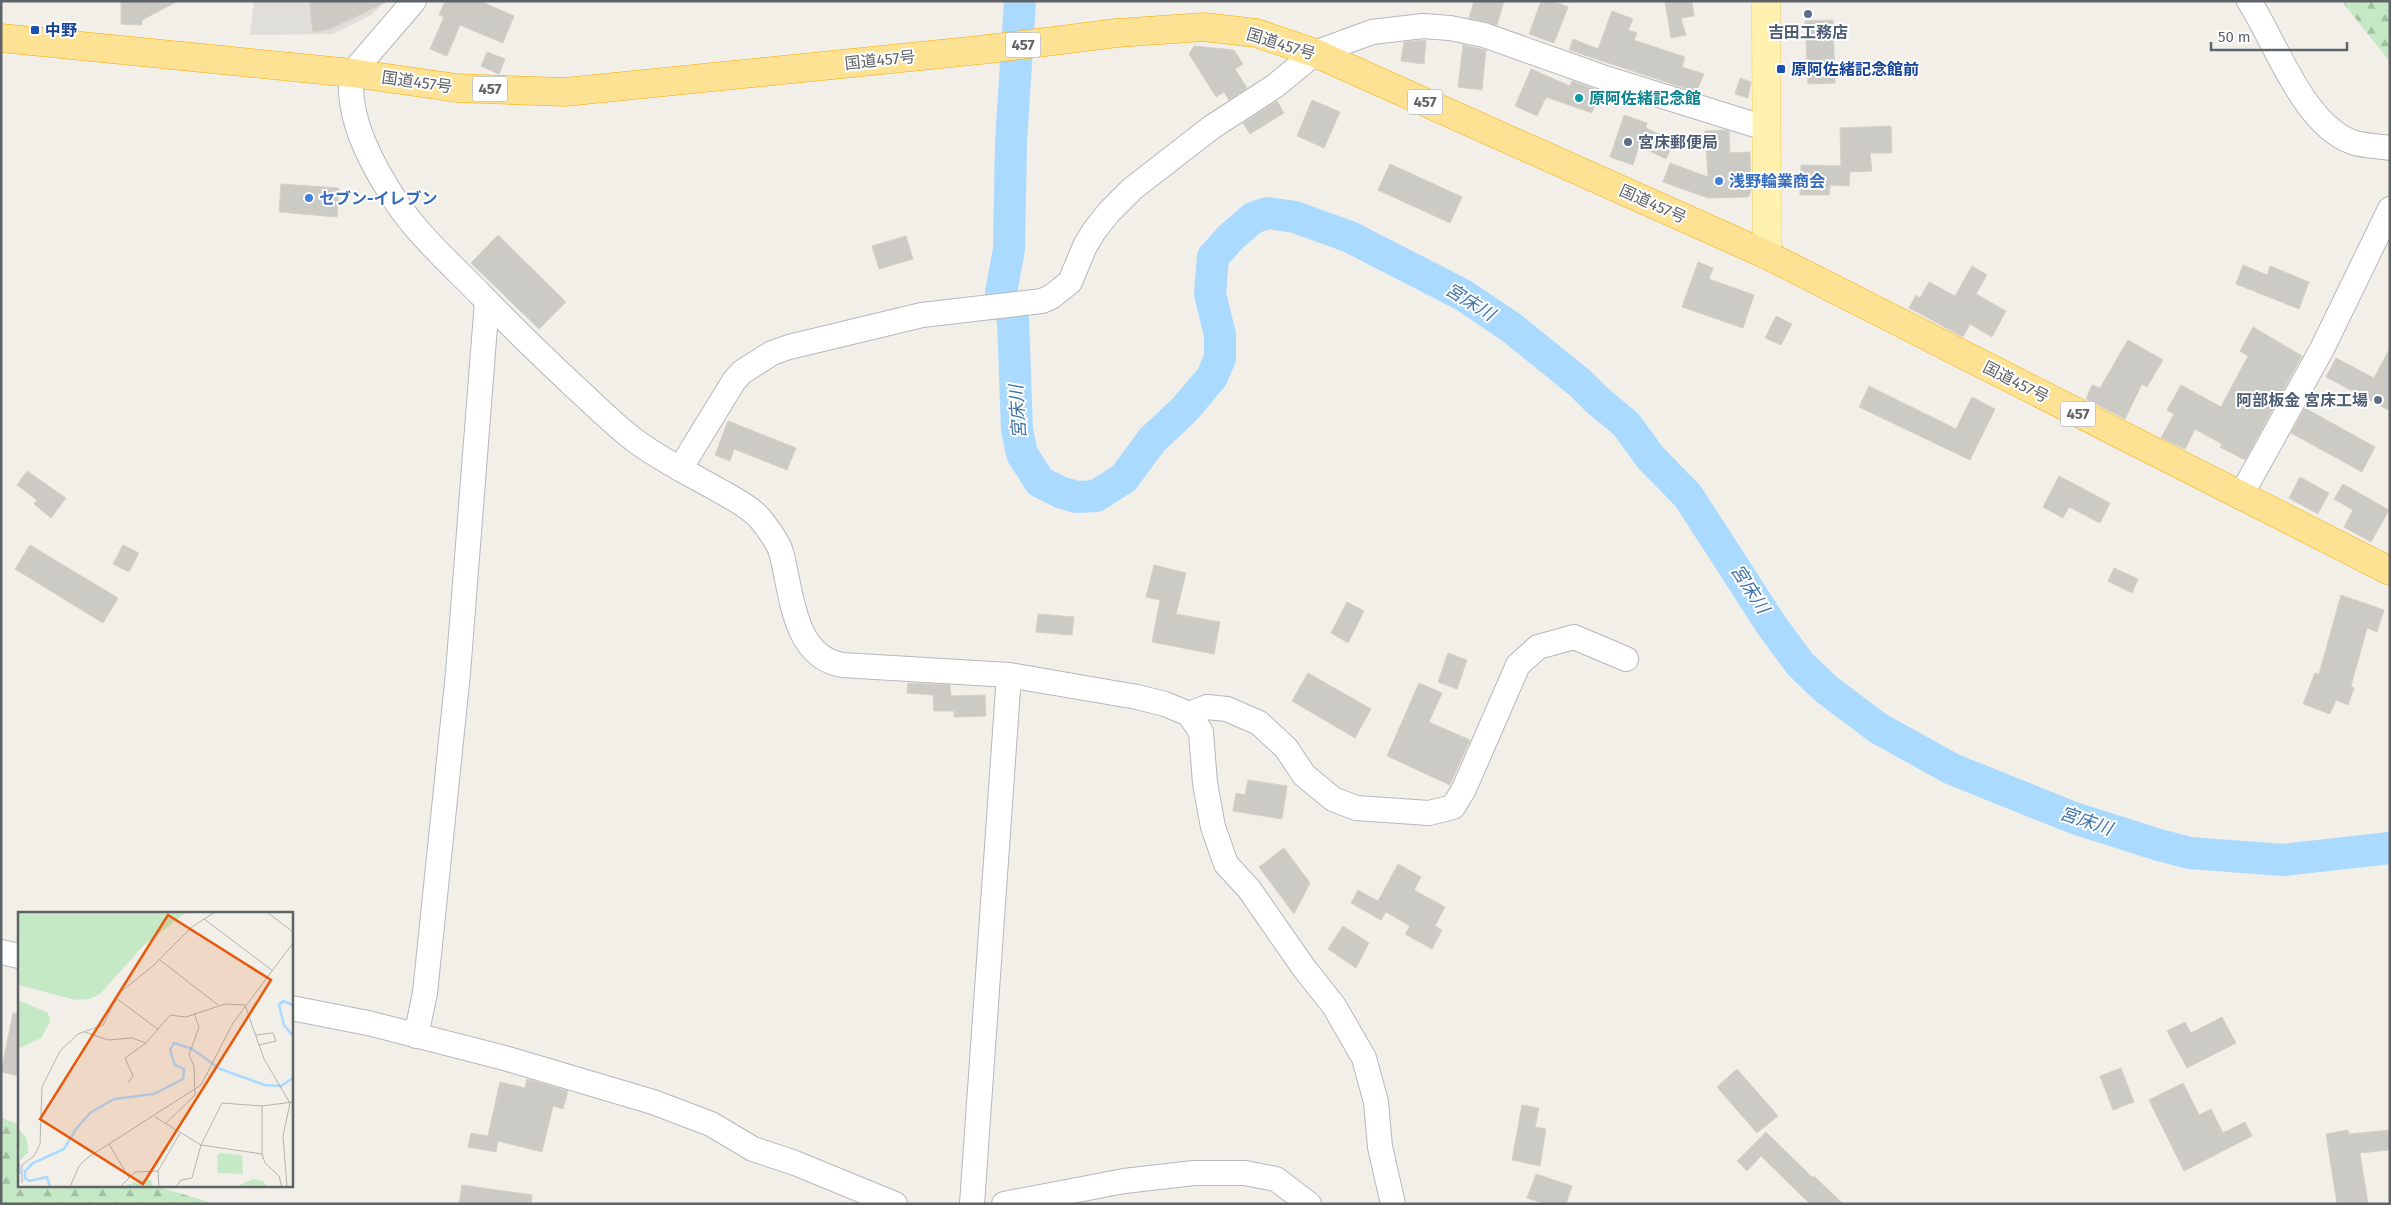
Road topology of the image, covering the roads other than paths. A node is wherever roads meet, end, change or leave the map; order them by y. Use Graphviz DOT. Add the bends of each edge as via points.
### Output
graph roads {
  1 [pos="414,1"];
  2 [pos="1766,1"];
  3 [pos="2249,1"];
  4 [pos="1,38"];
  5 [pos="1315,53"];
  6 [pos="352,73"];
  7 [pos="1765,128"];
  8 [pos="2390,148"];
  9 [pos="2390,209"];
  10 [pos="1767,255"];
  11 [pos="487,301"];
  12 [pos="680,470"];
  13 [pos="2240,497"];
  14 [pos="2390,571"];
  15 [pos="1626,659"];
  16 [pos="1009,675"];
  17 [pos="1189,714"];
  18 [pos="1,952"];
  19 [pos="18,956"];
  20 [pos="292,1008"];
  21 [pos="416,1036"];
  22 [pos="895,1204"];
  23 [pos="972,1204"];
  24 [pos="1004,1204"];
  25 [pos="1309,1204"];
  26 [pos="1393,1204"];
  1 -- 6 [label="street"];
  2 -- 7 [label="main road"];
  3 -- 8 [label="street" via="2303,98 2319,120 2352,142"];
  4 -- 6 [label="highway, 国道457号 / 457"];
  5 -- 6 [label="highway, 国道457号 / 457" via="1256,33 1204,27 565,92 457,88"];
  5 -- 7 [label="street" via="1372,32 1423,26 1450,28 1484,36"];
  5 -- 10 [label="highway, 国道457号 / 457"];
  5 -- 12 [label="street" via="1275,86 1212,127 1132,189 1094,231 1070,282 1051,297 1034,302 945,311 772,353 734,381"];
  6 -- 11 [label="street" via="352,106 384,181 410,220"];
  7 -- 10 [label="main road"];
  9 -- 13 [label="street" via="2322,349"];
  10 -- 13 [label="highway, 国道457号 / 457"];
  11 -- 12 [label="street" via="624,431"];
  11 -- 21 [label="street" via="458,673 425,992"];
  12 -- 16 [label="street" via="734,499 762,520 780,550 798,626 810,645 833,663"];
  13 -- 14 [label="highway, 国道457号 / 457"];
  15 -- 17 [label="street" via="1574,637 1538,647 1518,665 1464,789 1453,807 1429,813 1356,808 1333,799 1304,775 1286,748 1259,723 1220,708 1207,707"];
  16 -- 17 [label="street" via="1137,697"];
  16 -- 23 [label="street"];
  17 -- 26 [label="street" via="1201,732 1213,827 1226,864 1334,1006 1364,1058 1375,1095 1380,1147"];
  18 -- 19 [label="street"];
  20 -- 21 [label="street"];
  21 -- 22 [label="street" via="508,1059 653,1102 711,1124 753,1149"];
  24 -- 25 [label="street" via="1124,1181 1194,1173 1245,1172 1276,1178"];
}
